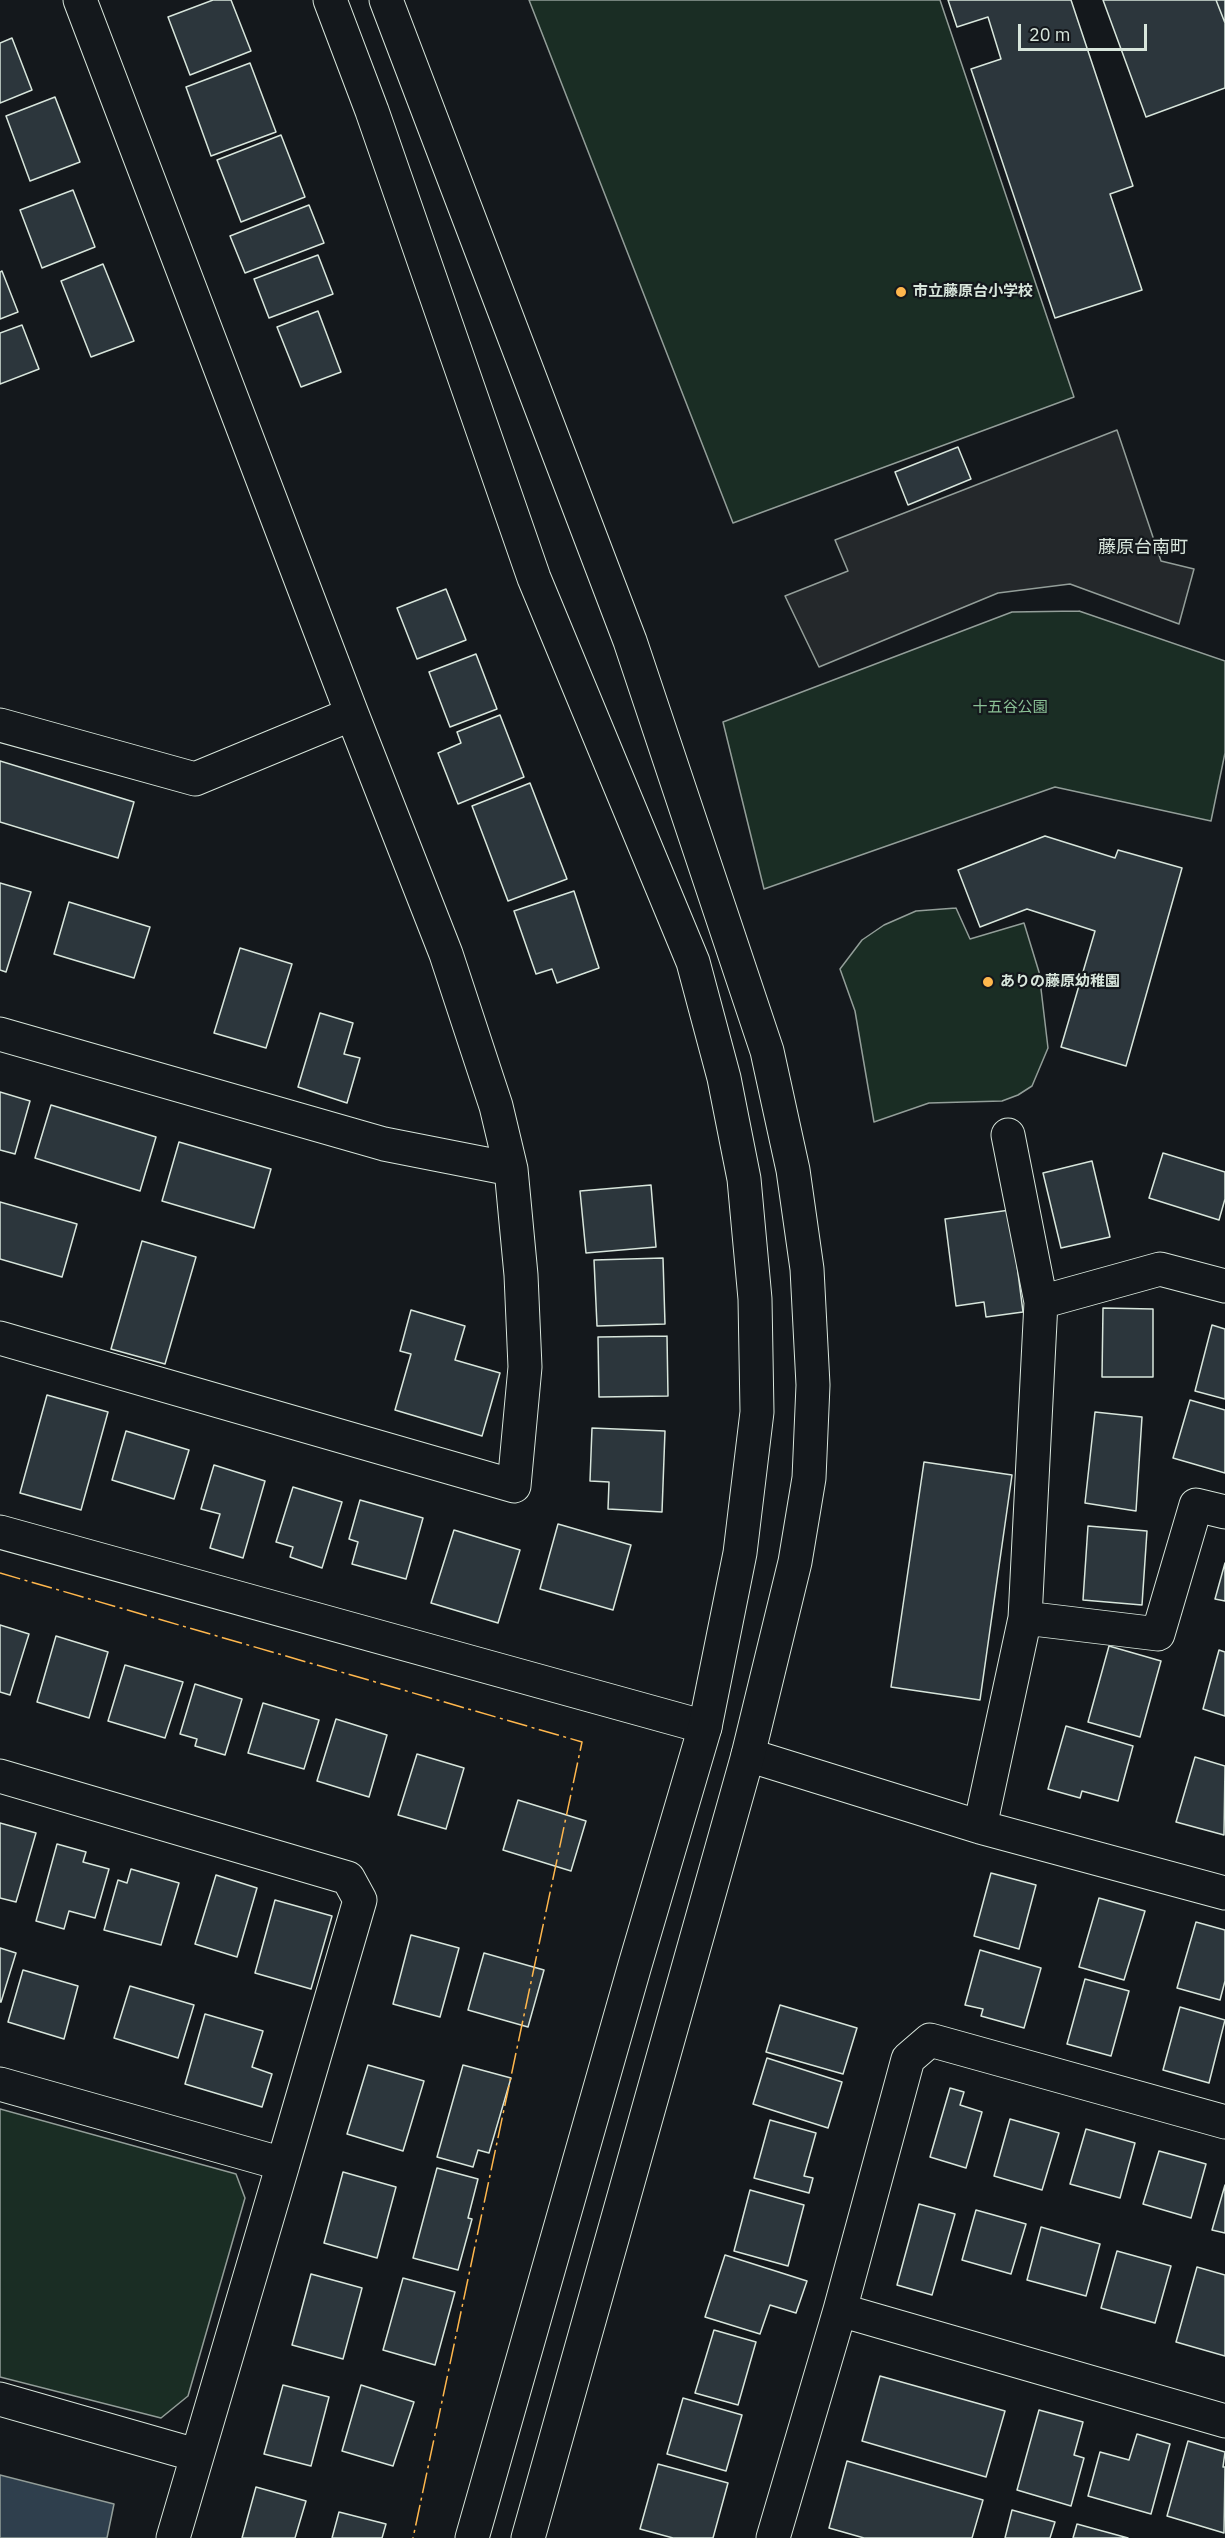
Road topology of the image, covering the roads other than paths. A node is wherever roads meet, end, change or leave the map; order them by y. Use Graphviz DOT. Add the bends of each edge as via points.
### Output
graph roads {
  1 [pos="80,0"];
  2 [pos="330,0"];
  3 [pos="386,0"];
  4 [pos="352,714"];
  5 [pos="0,725"];
  6 [pos="0,1034"];
  7 [pos="1008,1135"];
  8 [pos="511,1169"];
  9 [pos="1225,1286"];
  10 [pos="1041,1302"];
  11 [pos="0,1338"];
  12 [pos="1225,1512"];
  13 [pos="0,1532"];
  14 [pos="1025,1618"];
  15 [pos="705,1727"];
  16 [pos="748,1755"];
  17 [pos="0,1776"];
  18 [pos="980,1827"];
  19 [pos="1225,1893"];
  20 [pos="0,2084"];
  21 [pos="1225,2122"];
  22 [pos="283,2164"];
  23 [pos="840,2310"];
  24 [pos="0,2399"];
  25 [pos="1225,2421"];
  26 [pos="196,2455"];
  27 [pos="173,2538"];
  28 [pos="472,2538"];
  29 [pos="528,2538"];
  30 [pos="773,2538"];
  1 -- 4 [label="street"];
  2 -- 15 [label="street" via="534,578 693,962 724,1078 744,1179 755,1299 757,1412 740,1553"];
  3 -- 16 [label="street" via="630,641 767,1051 793,1170 807,1269 813,1385 809,1478 795,1562"];
  4 -- 5 [label="street" via="195,779"];
  4 -- 8 [label="street" via="446,954 496,1106"];
  6 -- 8 [label="street" via="384,1144"];
  7 -- 10 [label="street"];
  8 -- 11 [label="street" via="525,1366 514,1486"];
  9 -- 10 [label="street" via="1160,1269"];
  10 -- 14 [label="street"];
  12 -- 14 [label="street" via="1196,1505 1158,1634"];
  13 -- 15 [label="street"];
  14 -- 18 [label="street"];
  15 -- 28 [label="street"];
  16 -- 18 [label="street"];
  16 -- 29 [label="street"];
  17 -- 22 [label="street" via="348,1878 360,1900"];
  18 -- 19 [label="street"];
  20 -- 22 [label="street"];
  21 -- 23 [label="street" via="930,2040 908,2059"];
  22 -- 26 [label="street"];
  23 -- 25 [label="street"];
  23 -- 30 [label="street"];
  24 -- 26 [label="street"];
  26 -- 27 [label="street"];
}
